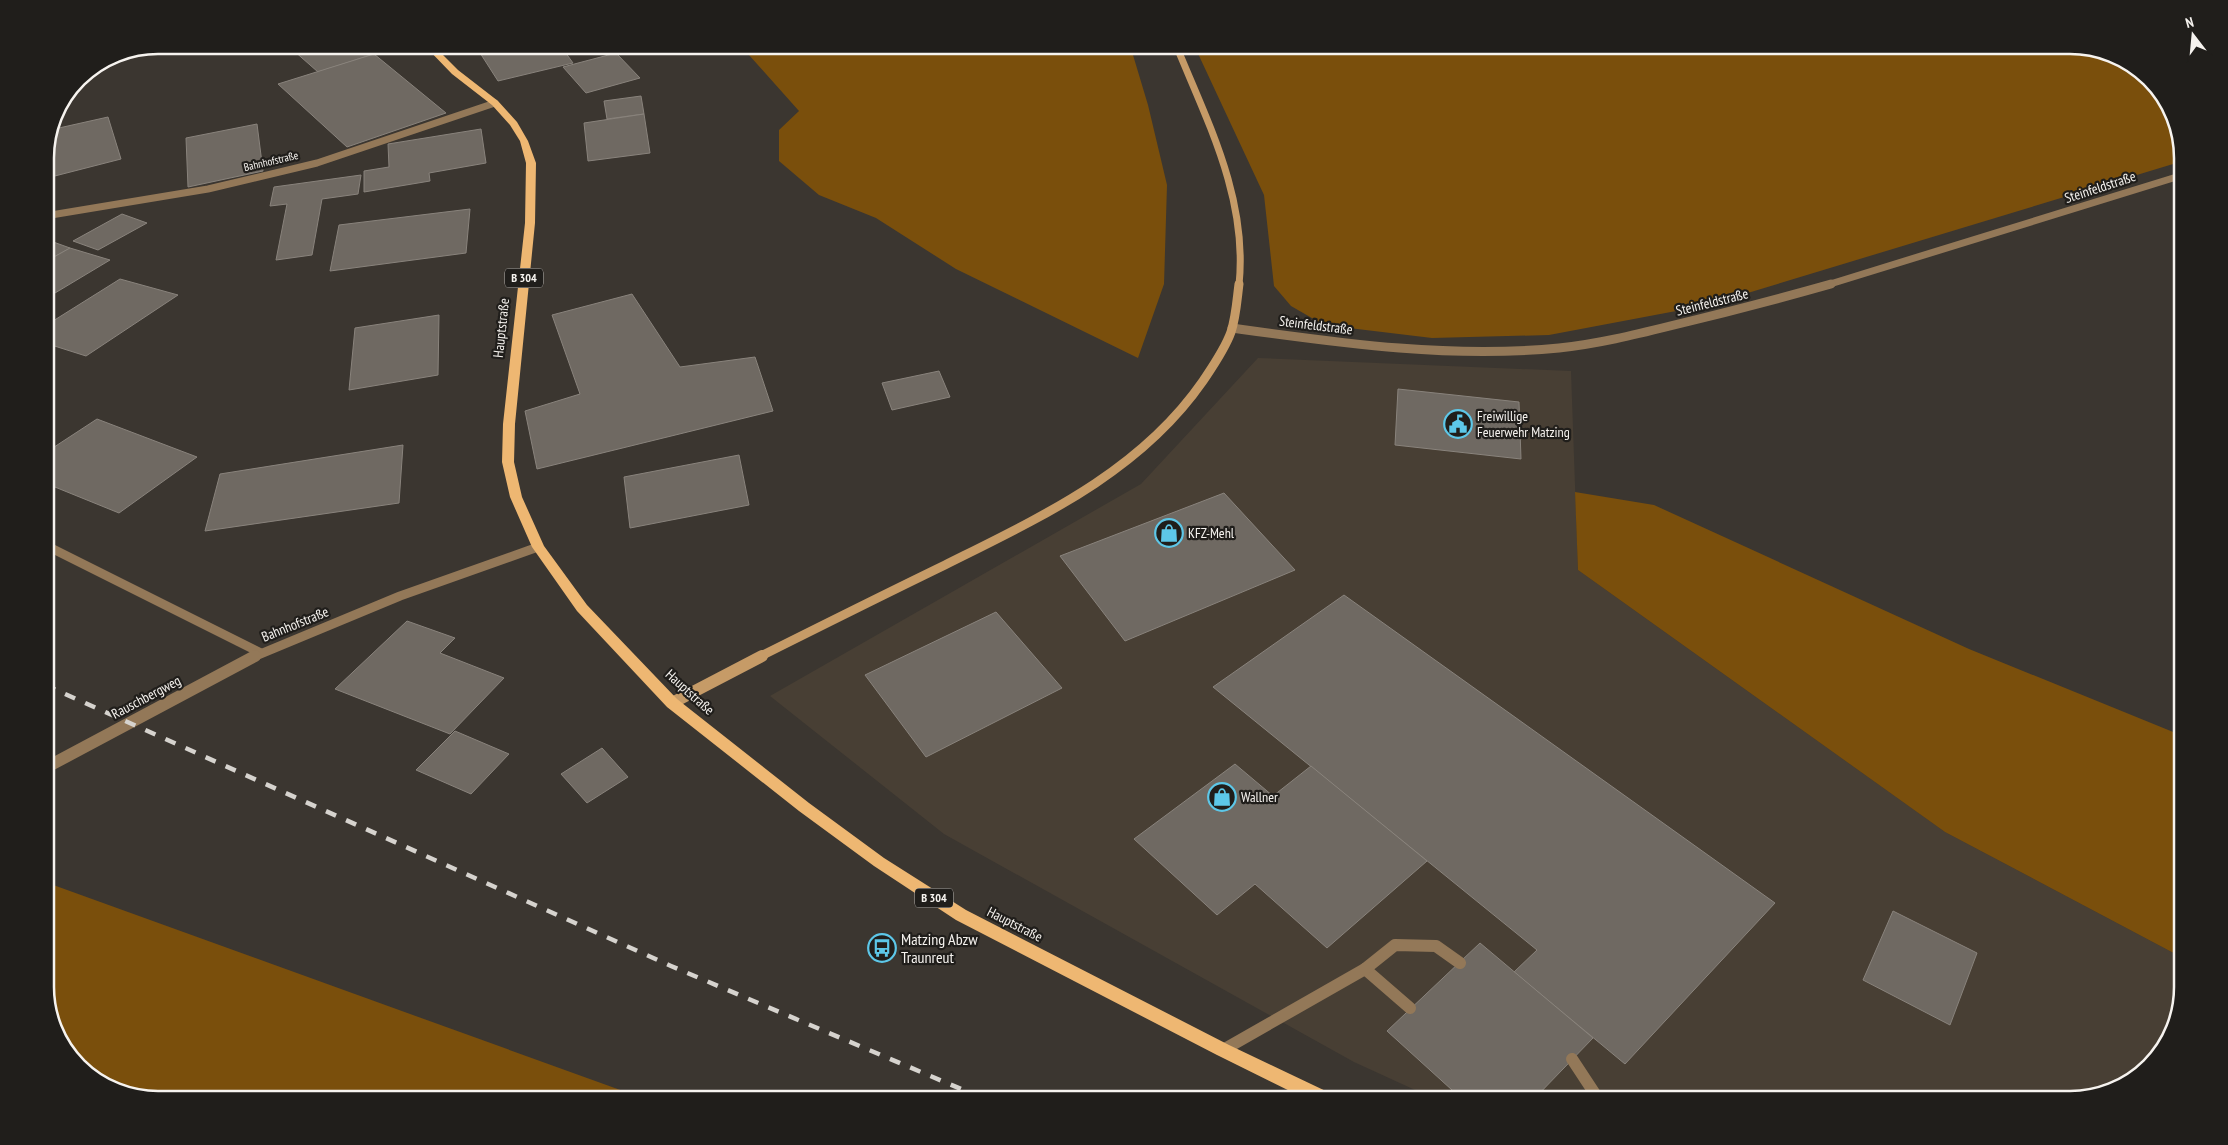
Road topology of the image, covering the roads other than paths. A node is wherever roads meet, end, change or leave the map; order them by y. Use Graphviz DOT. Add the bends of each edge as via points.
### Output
graph roads {
  1 [pos="437,54"];
  2 [pos="1180,54"];
  3 [pos="495,103"];
  4 [pos="2174,178"];
  5 [pos="54,215"];
  6 [pos="1232,328"];
  7 [pos="538,547"];
  8 [pos="54,550"];
  9 [pos="261,653"];
  10 [pos="672,703"];
  11 [pos="64,757"];
  12 [pos="54,758"];
  13 [pos="54,763"];
  14 [pos="1460,963"];
  15 [pos="1365,969"];
  16 [pos="1410,1008"];
  17 [pos="1223,1050"];
  18 [pos="1572,1059"];
  19 [pos="1307,1091"];
  20 [pos="1593,1091"];
  1 -- 3 [label="main road, Hauptstraße / B 304"];
  2 -- 6 [label="main road" via="1226,170 1236,209 1240,243"];
  3 -- 5 [label="street, Bahnhofstraße" via="317,163 208,189"];
  3 -- 7 [label="main road, Hauptstraße / B 304" via="514,124 531,163 530,223 508,462 516,498"];
  4 -- 6 [label="street, Steinfeldstraße" via="1814,289 1601,341 1546,349 1477,352 1336,342"];
  6 -- 10 [label="main road" via="1200,387 1175,419 1102,481 1053,511"];
  7 -- 9 [label="street, Bahnhofstraße" via="400,596"];
  7 -- 10 [label="main road, Hauptstraße / B 304" via="582,608"];
  8 -- 9 [label="street, Bahnhofstraße"];
  9 -- 11 [label="street, Rauschbergweg"];
  10 -- 17 [label="main road, Hauptstraße / B 304" via="879,862 961,916"];
  11 -- 12 [label="street"];
  11 -- 13 [label="street, Rauschbergweg"];
  14 -- 15 [label="street" via="1436,946 1395,944"];
  15 -- 16 [label="street"];
  15 -- 17 [label="street"];
  17 -- 19 [label="main road, Hauptstraße / B 304"];
  18 -- 20 [label="street"];
}
